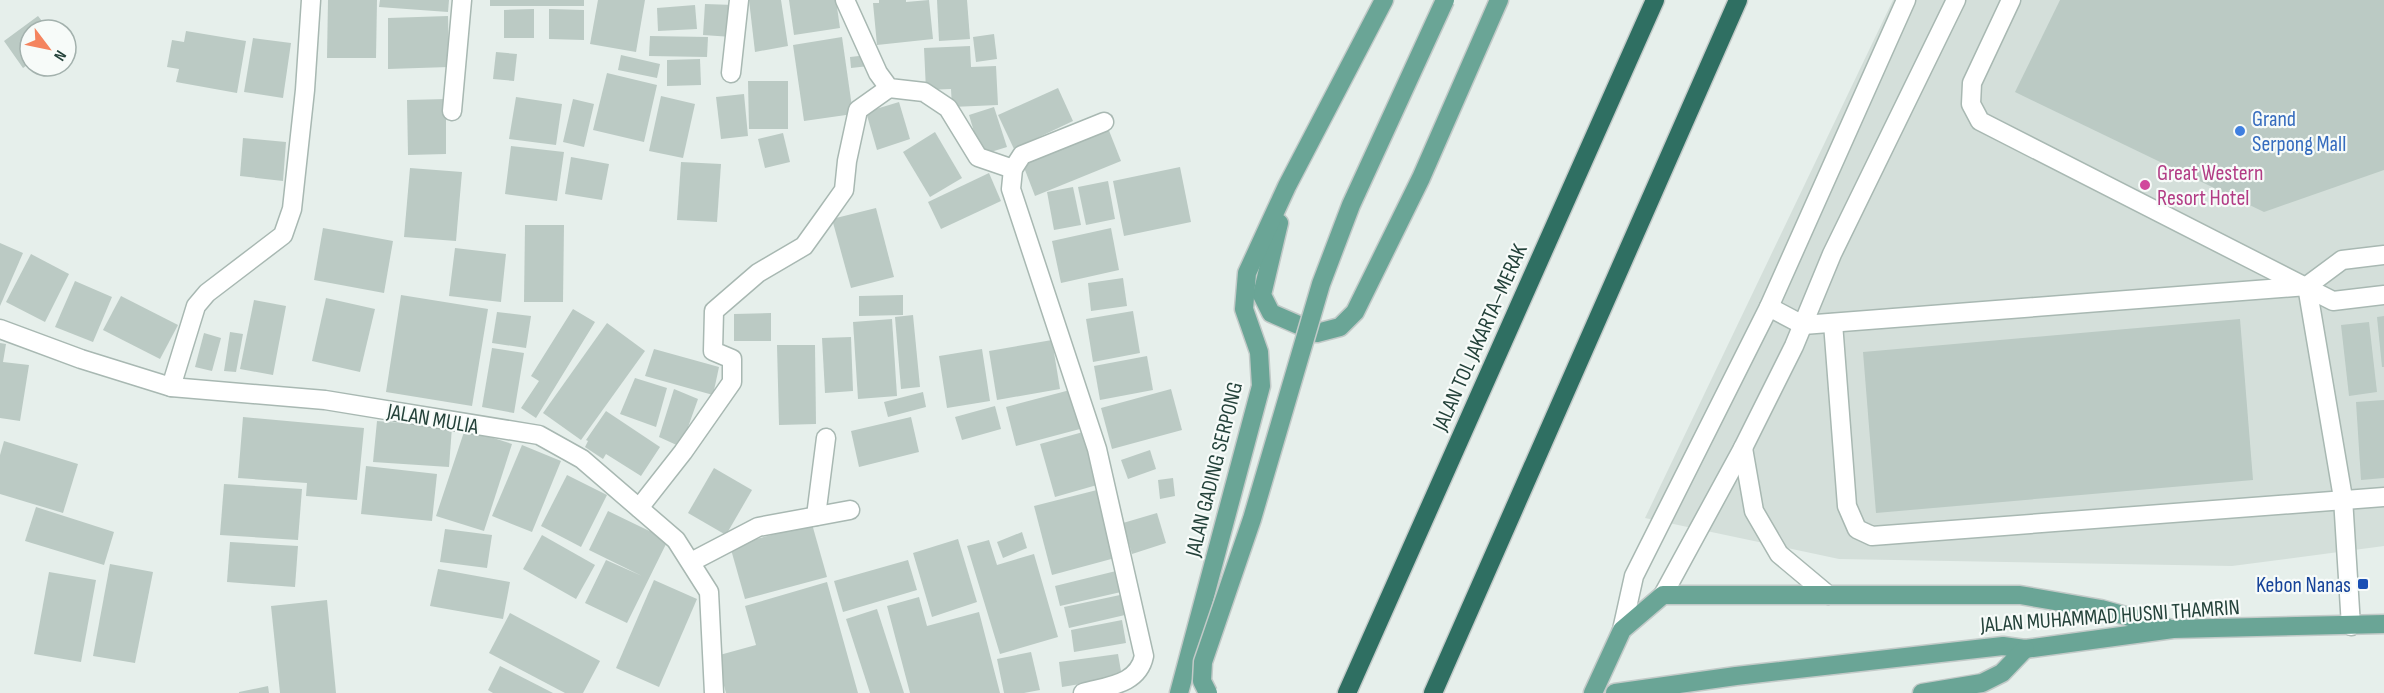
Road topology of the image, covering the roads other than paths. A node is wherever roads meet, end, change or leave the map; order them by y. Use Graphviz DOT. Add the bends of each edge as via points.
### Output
graph roads {
  1 [pos="311,0"];
  2 [pos="462,0"];
  3 [pos="739,0"];
  4 [pos="845,0"];
  5 [pos="1384,0"];
  6 [pos="1445,0"];
  7 [pos="1499,0"];
  8 [pos="1655,0"];
  9 [pos="1738,0"];
  10 [pos="1906,0"];
  11 [pos="1956,0"];
  12 [pos="2011,0"];
  13 [pos="731,73"];
  14 [pos="889,88"];
  15 [pos="452,111"];
  16 [pos="1104,122"];
  17 [pos="1013,169"];
  18 [pos="1287,186"];
  19 [pos="2384,255"];
  20 [pos="2307,286"];
  21 [pos="2384,296"];
  22 [pos="1769,307"];
  23 [pos="1833,323"];
  24 [pos="1803,325"];
  25 [pos="0,329"];
  26 [pos="171,387"];
  27 [pos="826,438"];
  28 [pos="1743,448"];
  29 [pos="2384,497"];
  30 [pos="2343,498"];
  31 [pos="639,508"];
  32 [pos="850,510"];
  33 [pos="816,516"];
  34 [pos="691,562"];
  35 [pos="1663,595"];
  36 [pos="1828,595"];
  37 [pos="2384,624"];
  38 [pos="2351,626"];
  39 [pos="2173,629"];
  40 [pos="1622,630"];
  41 [pos="2025,649"];
  42 [pos="714,693"];
  43 [pos="1083,693"];
  44 [pos="1179,693"];
  45 [pos="1208,693"];
  46 [pos="1347,693"];
  47 [pos="1433,693"];
  48 [pos="1593,693"];
  49 [pos="1615,693"];
  50 [pos="1922,693"];
  1 -- 26 [label="street" via="305,90 288,224 283,235 214,287 196,306"];
  2 -- 15 [label="street"];
  3 -- 13 [label="street"];
  4 -- 14 [label="street" via="878,73"];
  5 -- 18 [label="main road, JALAN GADING SERPONG"];
  6 -- 45 [label="main road, JALAN GADING SERPONG, bridge" via="1352,205 1321,285 1252,519 1203,662 1202,681"];
  7 -- 18 [label="main road" via="1421,178 1355,312 1340,327 1317,333 1271,313 1262,296"];
  8 -- 46 [label="highway, JALAN TOL JAKARTA–MERAK"];
  9 -- 47 [label="highway"];
  10 -- 22 [label="street"];
  11 -- 24 [label="street" via="1832,254"];
  12 -- 20 [label="street" via="1972,83 1971,104 1980,121"];
  14 -- 17 [label="street" via="924,92 948,108 978,156"];
  14 -- 31 [label="street" via="858,110 844,190 804,246 758,273 714,311 712,351 732,358 732,382"];
  16 -- 17 [label="street" via="1022,154"];
  17 -- 43 [label="street" via="1011,189 1097,449 1144,656 1142,667 1131,679"];
  18 -- 44 [label="main road, JALAN GADING SERPONG" via="1247,273 1244,309 1259,352 1261,386"];
  19 -- 20 [label="street" via="2342,260"];
  20 -- 21 [label="street" via="2333,301"];
  20 -- 23 [label="street"];
  20 -- 30 [label="street"];
  22 -- 24 [label="street"];
  22 -- 40 [label="street" via="1634,576"];
  23 -- 24 [label="street"];
  23 -- 30 [label="street" via="1847,506 1857,529 1872,536"];
  24 -- 28 [label="street"];
  25 -- 26 [label="street, JALAN MULIA"];
  26 -- 31 [label="street, JALAN MULIA" via="326,400 539,435 582,459"];
  27 -- 33 [label="street"];
  28 -- 35 [label="street"];
  28 -- 36 [label="street" via="1754,511 1769,537 1779,554"];
  29 -- 30 [label="street"];
  30 -- 38 [label="street"];
  31 -- 34 [label="street, JALAN MULIA" via="676,540"];
  32 -- 33 [label="street"];
  33 -- 34 [label="street" via="758,527"];
  34 -- 42 [label="street, JALAN MULIA" via="709,592"];
  35 -- 36 [label="main road"];
  35 -- 40 [label="main road"];
  36 -- 39 [label="main road" via="2020,595 2102,609"];
  37 -- 38 [label="main road, JALAN MUHAMMAD HUSNI THAMRIN"];
  38 -- 39 [label="main road, JALAN MUHAMMAD HUSNI THAMRIN"];
  39 -- 41 [label="main road, JALAN MUHAMMAD HUSNI THAMRIN"];
  40 -- 48 [label="main road"];
  41 -- 49 [label="main road, JALAN MUHAMMAD HUSNI THAMRIN" via="2003,646"];
  41 -- 50 [label="main road" via="2002,673 1982,683"];
}
